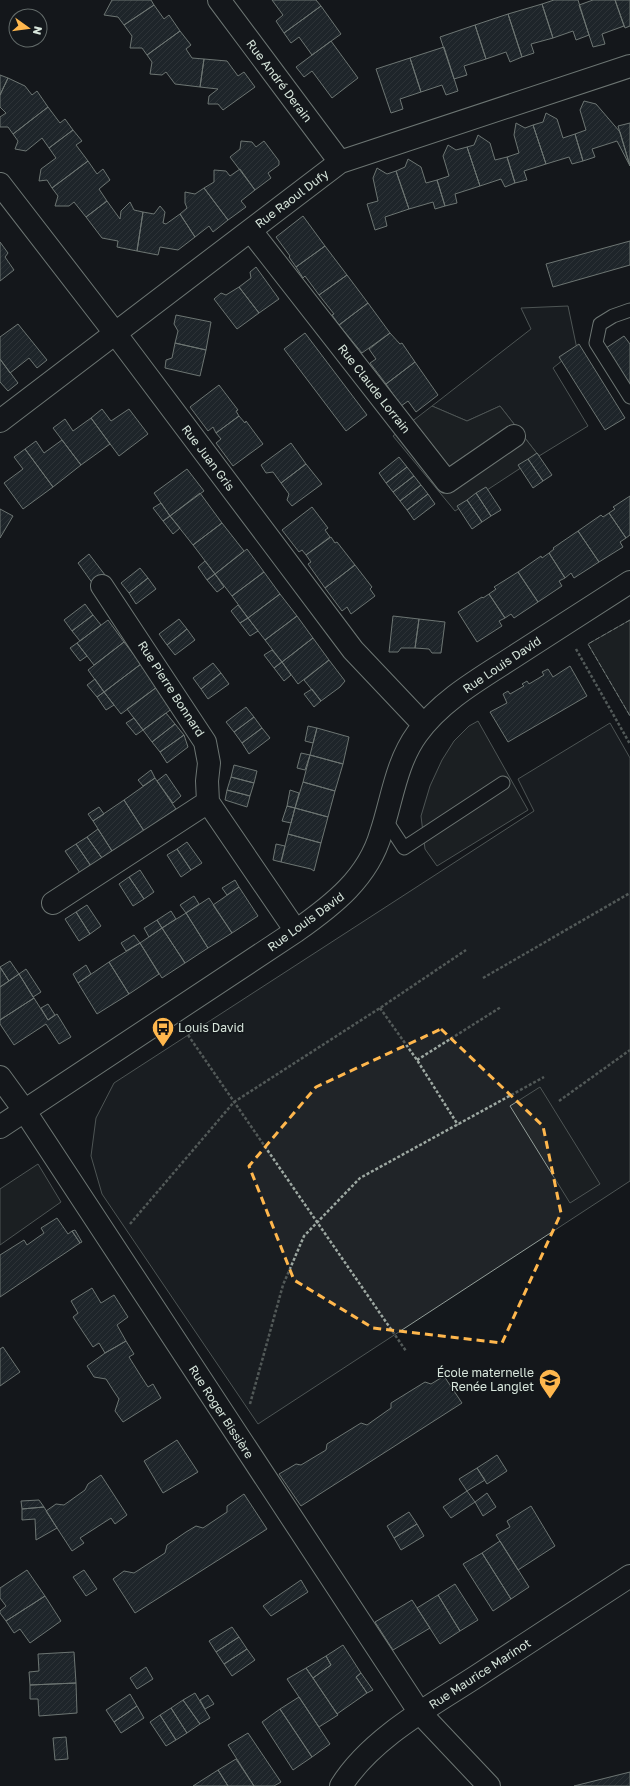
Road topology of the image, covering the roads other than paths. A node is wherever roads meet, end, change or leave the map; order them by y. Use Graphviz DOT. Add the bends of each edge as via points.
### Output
graph roads {
  1 [pos="218,0"];
  2 [pos="630,66"];
  3 [pos="340,162"];
  4 [pos="0,184"];
  5 [pos="251,231"];
  6 [pos="630,310"];
  7 [pos="115,333"];
  8 [pos="630,396"];
  9 [pos="0,421"];
  10 [pos="514,436"];
  11 [pos="630,582"];
  12 [pos="102,586"];
  13 [pos="424,725"];
  14 [pos="503,783"];
  15 [pos="208,802"];
  16 [pos="386,819"];
  17 [pos="53,903"];
  18 [pos="296,931"];
  19 [pos="0,1077"];
  20 [pos="24,1110"];
  21 [pos="0,1127"];
  22 [pos="630,1576"];
  23 [pos="420,1713"];
  24 [pos="339,1783"];
  25 [pos="489,1786"];
  1 -- 3 [label="street, Rue André Derain"];
  2 -- 3 [label="street, Rue Raoul Dufy"];
  3 -- 5 [label="street, Rue Raoul Dufy"];
  4 -- 7 [label="street, Rue Juan Gris"];
  5 -- 7 [label="street, Rue Raoul Dufy"];
  5 -- 10 [label="street, Rue Claude Lorrain" via="447,482"];
  6 -- 8 [label="lane" via="600,324 596,343"];
  7 -- 9 [label="street, Rue Raoul Dufy"];
  7 -- 13 [label="street, Rue Juan Gris" via="353,650"];
  11 -- 13 [label="street, Rue Louis David" via="466,689"];
  12 -- 15 [label="street, Rue Pierre Bonnard" via="205,742 210,763 206,781"];
  13 -- 16 [label="street, Rue Louis David" via="407,750 399,769"];
  14 -- 16 [label="lane" via="404,848"];
  15 -- 17 [label="street"];
  15 -- 18 [label="street, Rue Pierre Bonnard"];
  16 -- 18 [label="street, Rue Louis David" via="368,865 358,878 335,902"];
  18 -- 20 [label="street, Rue Louis David"];
  19 -- 20 [label="street, Rue Roger Bissière"];
  20 -- 21 [label="street, Rue Louis David"];
  20 -- 23 [label="street, Rue Roger Bissière"];
  22 -- 23 [label="street, Rue Maurice Marinot"];
  23 -- 24 [label="street, Rue Maurice Marinot" via="392,1733"];
  23 -- 25 [label="street, Rue Roger Bissière"];
}
